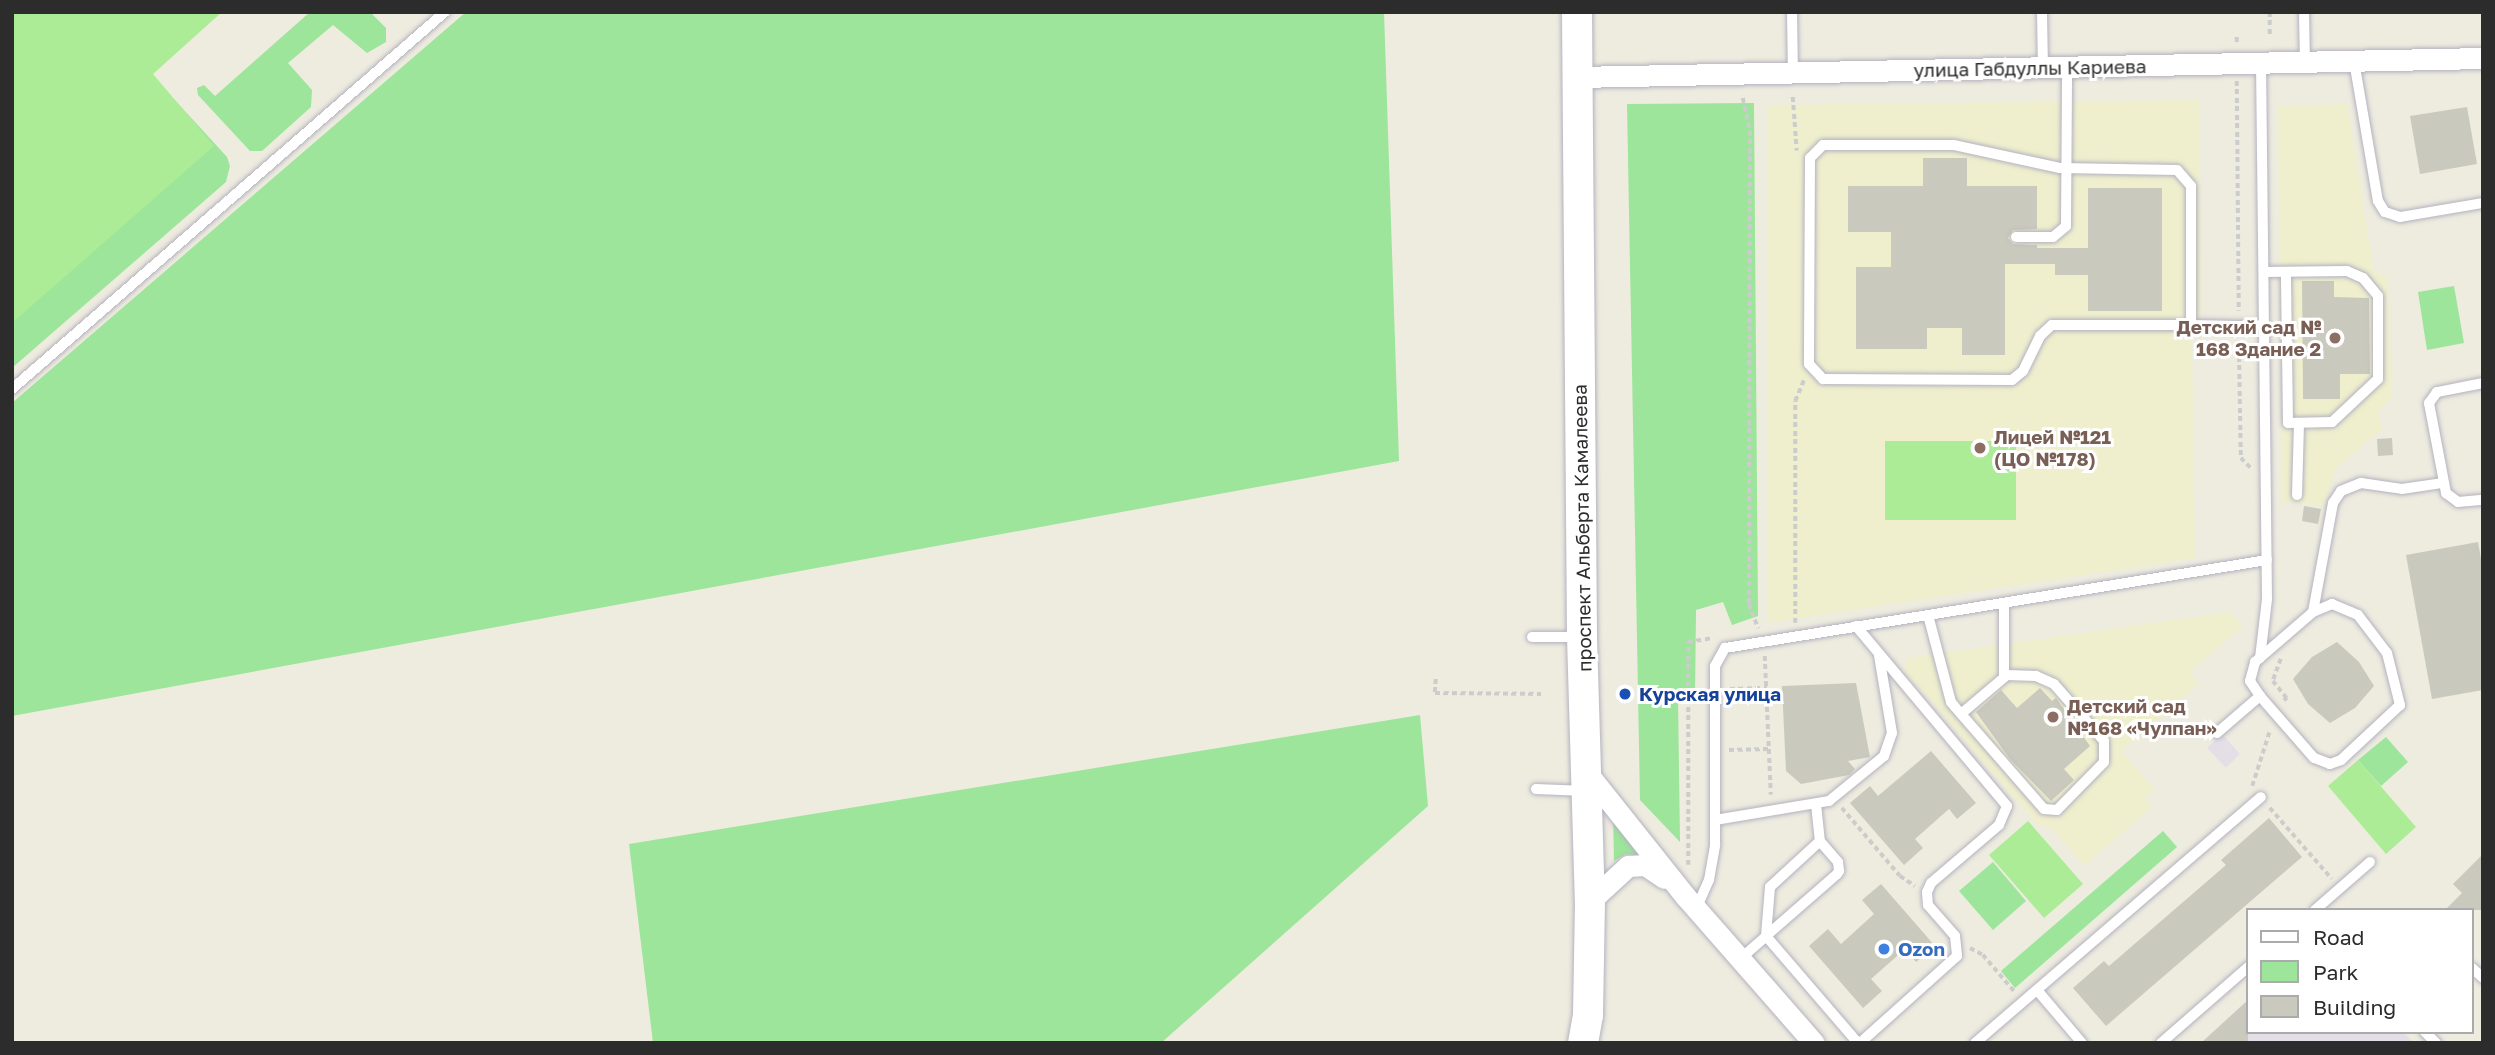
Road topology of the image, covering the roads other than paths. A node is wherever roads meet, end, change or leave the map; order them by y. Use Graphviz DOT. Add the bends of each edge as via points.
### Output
graph roads {
  1 [pos="445,12"];
  2 [pos="1577,12"];
  3 [pos="1792,12"];
  4 [pos="2042,12"];
  5 [pos="2304,12"];
  6 [pos="2483,58"];
  7 [pos="2354,61"];
  8 [pos="2305,62"];
  9 [pos="2261,63"];
  10 [pos="2043,67"];
  11 [pos="2067,67"];
  12 [pos="1793,73"];
  13 [pos="1577,78"];
  14 [pos="2067,168"];
  15 [pos="2483,203"];
  16 [pos="2016,237"];
  17 [pos="2264,272"];
  18 [pos="2286,272"];
  19 [pos="2191,326"];
  20 [pos="2264,326"];
  21 [pos="2483,383"];
  22 [pos="12,389"];
  23 [pos="2293,423"];
  24 [pos="2265,424"];
  25 [pos="2442,483"];
  26 [pos="2297,495"];
  27 [pos="2483,500"];
  28 [pos="2267,560"];
  29 [pos="2004,603"];
  30 [pos="2313,612"];
  31 [pos="1928,615"];
  32 [pos="1856,626"];
  33 [pos="1532,637"];
  34 [pos="1582,637"];
  35 [pos="1878,653"];
  36 [pos="2260,658"];
  37 [pos="2004,677"];
  38 [pos="2260,696"];
  39 [pos="1961,714"];
  40 [pos="2217,733"];
  41 [pos="1588,783"];
  42 [pos="1536,789"];
  43 [pos="2261,797"];
  44 [pos="1816,804"];
  45 [pos="1716,820"];
  46 [pos="1820,841"];
  47 [pos="2370,862"];
  48 [pos="1590,901"];
  49 [pos="1691,903"];
  50 [pos="2317,908"];
  51 [pos="1766,936"];
  52 [pos="1740,959"];
  53 [pos="2246,969"];
  54 [pos="2037,990"];
  55 [pos="1583,1043"];
  56 [pos="1814,1043"];
  57 [pos="1859,1043"];
  58 [pos="1975,1043"];
  59 [pos="2082,1043"];
  60 [pos="2161,1043"];
  1 -- 22 [label="lane"];
  2 -- 13 [label="main road, проспект Альберта Камалеева"];
  3 -- 12 [label="lane"];
  4 -- 10 [label="lane"];
  5 -- 8 [label="lane"];
  6 -- 7 [label="street, улица Габдуллы Кариева"];
  7 -- 8 [label="street, улица Габдуллы Кариева"];
  7 -- 15 [label="lane" via="2378,201 2385,212 2400,217"];
  8 -- 9 [label="street, улица Габдуллы Кариева"];
  9 -- 11 [label="street, улица Габдуллы Кариева"];
  9 -- 17 [label="lane"];
  10 -- 11 [label="street, улица Габдуллы Кариева"];
  10 -- 12 [label="street, улица Габдуллы Кариева"];
  11 -- 14 [label="lane"];
  12 -- 13 [label="street, улица Габдуллы Кариева"];
  13 -- 34 [label="main road, проспект Альберта Камалеева"];
  14 -- 16 [label="lane" via="2067,221 2062,232 2053,237"];
  14 -- 19 [label="lane" via="2169,168 2188,179"];
  14 -- 19 [label="lane" via="1954,145 1822,145 1813,152 1808,164 1811,371 1823,379 2012,380 2023,371 2040,336 2052,325"];
  17 -- 18 [label="lane"];
  17 -- 20 [label="lane"];
  18 -- 23 [label="lane"];
  18 -- 23 [label="lane" via="2347,271 2363,278 2378,296 2376,384 2336,420"];
  19 -- 20 [label="lane"];
  20 -- 24 [label="lane"];
  21 -- 25 [label="lane" via="2437,392 2429,403"];
  23 -- 24 [label="lane"];
  23 -- 26 [label="lane"];
  24 -- 28 [label="lane"];
  25 -- 27 [label="lane" via="2458,502"];
  25 -- 30 [label="lane" via="2402,489 2366,483 2341,491 2333,503"];
  28 -- 29 [label="lane"];
  28 -- 36 [label="lane" via="2267,618"];
  29 -- 31 [label="lane"];
  29 -- 37 [label="lane"];
  30 -- 36 [label="lane"];
  30 -- 38 [label="lane" via="2341,604 2358,615 2390,658 2400,708 2341,760 2330,764 2314,758"];
  31 -- 32 [label="lane"];
  31 -- 39 [label="lane" via="1947,692"];
  32 -- 35 [label="lane"];
  32 -- 45 [label="lane" via="1721,651 1716,660 1715,690"];
  33 -- 34 [label="lane"];
  34 -- 41 [label="main road, проспект Альберта Камалеева"];
  35 -- 44 [label="lane" via="1891,746 1834,799"];
  35 -- 57 [label="lane" via="2007,806 1999,825 1931,883 1927,892 1928,905 1958,943 1952,963"];
  36 -- 38 [label="lane" via="2250,675"];
  37 -- 39 [label="lane"];
  37 -- 39 [label="lane" via="2025,674 2054,684 2104,741 2104,762 2074,796 2054,812 2043,809"];
  38 -- 40 [label="lane"];
  41 -- 42 [label="lane"];
  41 -- 48 [label="main road, проспект Альберта Камалеева"];
  41 -- 49 [label="street"];
  43 -- 54 [label="lane"];
  44 -- 45 [label="lane"];
  44 -- 46 [label="lane"];
  45 -- 49 [label="lane" via="1709,880"];
  46 -- 51 [label="lane" via="1770,887"];
  46 -- 51 [label="lane" via="1838,862 1839,872"];
  47 -- 50 [label="lane"];
  48 -- 49 [label="street" via="1628,866 1637,864 1656,871"];
  48 -- 55 [label="main road, проспект Альберта Камалеева" via="1588,1015"];
  49 -- 52 [label="street"];
  51 -- 52 [label="lane"];
  51 -- 57 [label="lane"];
  52 -- 56 [label="street"];
  53 -- 60 [label="lane"];
  54 -- 58 [label="lane"];
  54 -- 59 [label="lane"];
}
